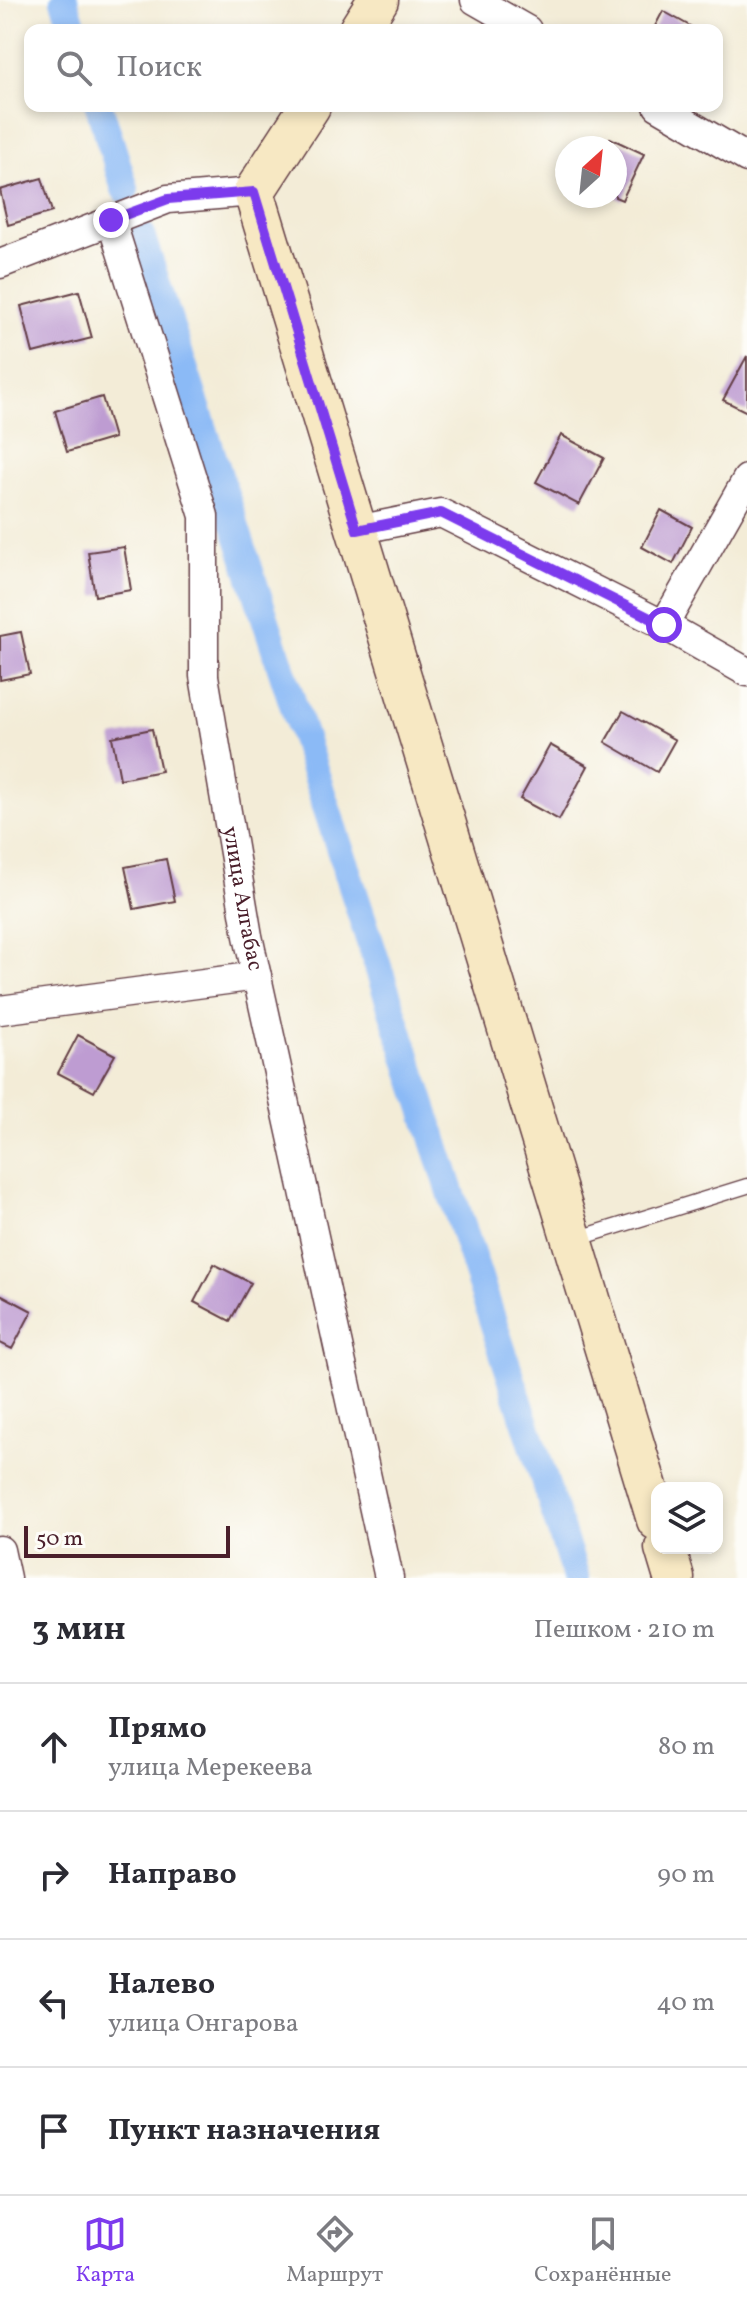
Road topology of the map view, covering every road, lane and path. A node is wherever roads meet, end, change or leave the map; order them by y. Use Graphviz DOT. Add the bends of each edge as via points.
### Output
graph roads {
  1 [pos="378,0"];
  2 [pos="475,0"];
  3 [pos="363,24"];
  4 [pos="517,24"];
  5 [pos="306,112"];
  6 [pos="668,112"];
  7 [pos="747,158"];
  8 [pos="254,192"];
  9 [pos="111,220"];
  10 [pos="0,264"];
  11 [pos="747,479"];
  12 [pos="357,530"];
  13 [pos="664,625"];
  14 [pos="747,672"];
  15 [pos="257,976"];
  16 [pos="0,1010"];
  17 [pos="747,1186"];
  18 [pos="572,1241"];
  19 [pos="651,1500"];
  20 [pos="0,1550"];
  21 [pos="667,1554"];
  22 [pos="6,1578"];
  23 [pos="389,1578"];
  24 [pos="674,1578"];
  1 -- 3 [label="street"];
  2 -- 4 [label="street"];
  5 -- 8 [label="street"];
  6 -- 7 [label="street"];
  8 -- 9 [label="street" via="168,199"];
  8 -- 12 [label="street"];
  9 -- 10 [label="street"];
  9 -- 15 [label="street, улица Алгабас" via="204,516 204,676"];
  11 -- 13 [label="street"];
  12 -- 13 [label="street" via="441,513"];
  12 -- 18 [label="street"];
  13 -- 14 [label="street"];
  15 -- 16 [label="street"];
  15 -- 23 [label="street, улица Алгабас"];
  17 -- 18 [label="lane"];
  18 -- 19 [label="street"];
  20 -- 22 [label="street"];
  21 -- 24 [label="street"];
}
